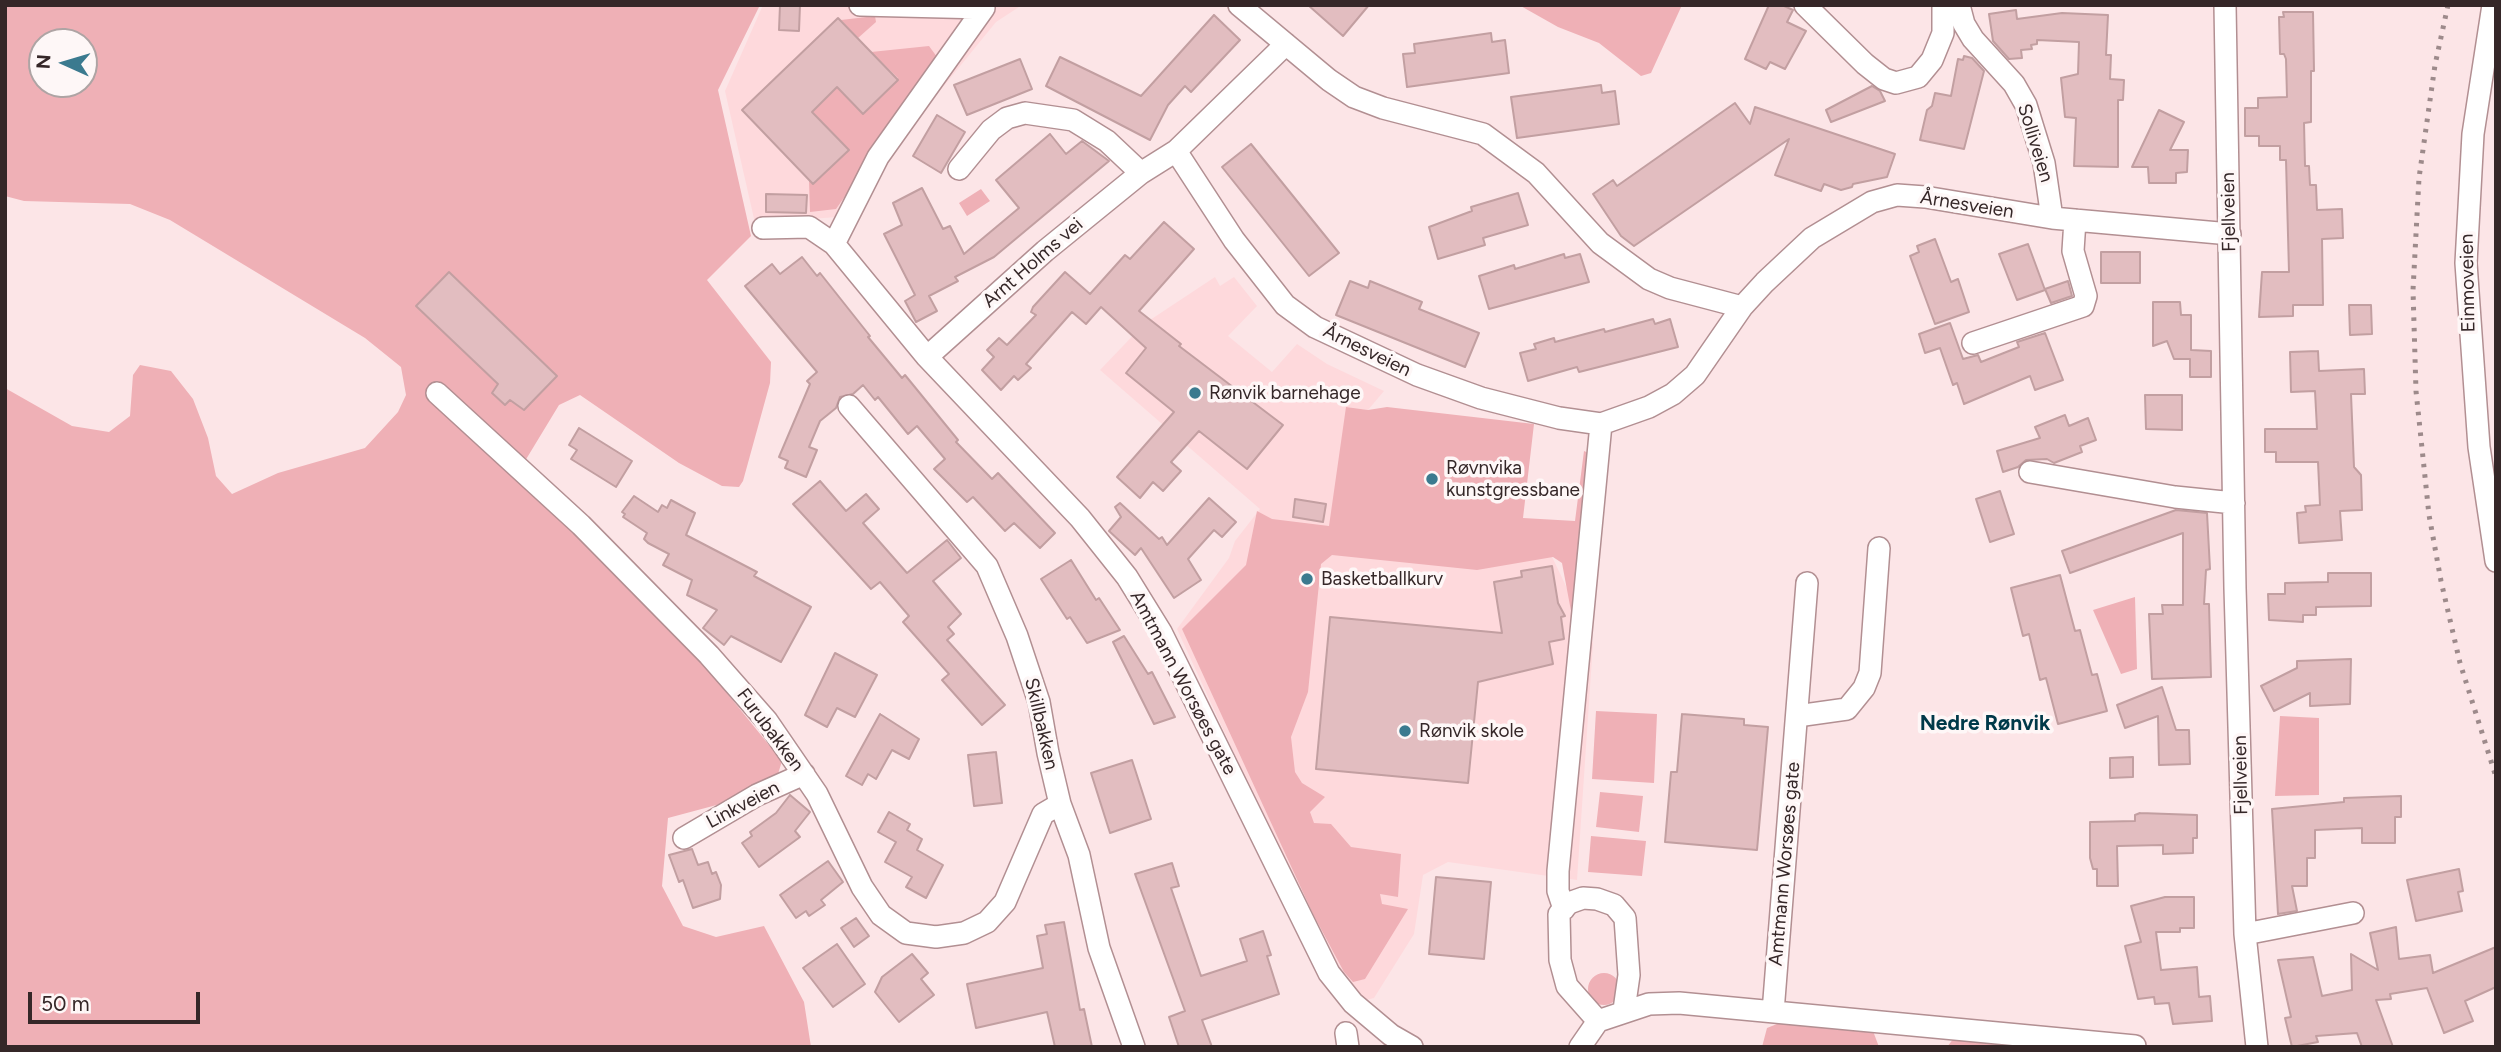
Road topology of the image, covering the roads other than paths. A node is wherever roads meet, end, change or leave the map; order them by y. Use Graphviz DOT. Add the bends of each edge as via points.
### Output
graph roads {
  1 [pos="860,5"];
  2 [pos="1239,5"];
  3 [pos="1805,5"];
  4 [pos="1943,5"];
  5 [pos="1959,5"];
  6 [pos="2225,5"];
  7 [pos="2493,5"];
  8 [pos="1286,44"];
  9 [pos="1176,151"];
  10 [pos="959,169"];
  11 [pos="1141,173"];
  12 [pos="2053,218"];
  13 [pos="2075,220"];
  14 [pos="763,228"];
  15 [pos="2230,234"];
  16 [pos="834,244"];
  17 [pos="1742,307"];
  18 [pos="1973,342"];
  19 [pos="928,357"];
  20 [pos="437,393"];
  21 [pos="849,406"];
  22 [pos="1601,424"];
  23 [pos="2030,472"];
  24 [pos="2234,503"];
  25 [pos="1879,548"];
  26 [pos="2496,561"];
  27 [pos="1807,583"];
  28 [pos="1797,716"];
  29 [pos="804,774"];
  30 [pos="1060,803"];
  31 [pos="684,838"];
  32 [pos="1564,909"];
  33 [pos="2353,913"];
  34 [pos="2245,934"];
  35 [pos="1624,1010"];
  36 [pos="1773,1012"];
  37 [pos="1598,1021"];
  38 [pos="2135,1046"];
  39 [pos="1134,1047"];
  40 [pos="1412,1047"];
  41 [pos="1580,1047"];
  42 [pos="2257,1047"];
  1 -- 16 [label="street" via="984,8 878,157"];
  2 -- 8 [label="street"];
  3 -- 4 [label="street" via="1865,64 1896,83 1917,77 1933,60 1943,33"];
  5 -- 12 [label="street, Solliveien" via="1973,39 2014,84 2026,105 2045,163"];
  6 -- 15 [label="street, Fjellveien"];
  7 -- 26 [label="street, Einmoveien" via="2473,134 2466,263 2479,447"];
  8 -- 9 [label="street"];
  8 -- 17 [label="street" via="1354,97 1483,134 1536,173 1600,243 1649,279"];
  9 -- 11 [label="street, Arnt Holms vei"];
  9 -- 22 [label="street, Årnesveien" via="1234,240 1285,305 1315,327 1417,375 1481,398"];
  10 -- 11 [label="street" via="1007,118 1034,113 1073,120 1107,141"];
  11 -- 19 [label="street, Arnt Holms vei" via="1045,251"];
  12 -- 13 [label="street, Årnesveien"];
  12 -- 17 [label="street, Årnesveien" via="1925,197 1897,195 1872,202 1811,238"];
  13 -- 15 [label="street, Årnesveien"];
  13 -- 18 [label="street" via="2073,251 2086,296 2083,306"];
  14 -- 16 [label="street, Amtmann Worsøes gate" via="808,227"];
  15 -- 24 [label="street, Fjellveien"];
  16 -- 19 [label="street, Amtmann Worsøes gate"];
  17 -- 22 [label="street, Årnesveien" via="1695,375 1673,394"];
  19 -- 40 [label="street, Amtmann Worsøes gate" via="1080,518 1127,577 1161,632 1329,973 1353,1003"];
  20 -- 29 [label="street, Furubakken" via="580,525 709,655 767,721"];
  21 -- 30 [label="street, Skillbakken" via="987,566 1039,702"];
  22 -- 32 [label="street" via="1558,871"];
  23 -- 24 [label="street"];
  24 -- 34 [label="street, Fjellveien"];
  25 -- 28 [label="street" via="1870,673 1864,688 1847,709"];
  27 -- 28 [label="street, Amtmann Worsøes gate"];
  28 -- 36 [label="street, Amtmann Worsøes gate"];
  29 -- 30 [label="street, Furubakken" via="881,915 906,933 936,937 964,933 987,922 1005,902 1043,814"];
  29 -- 31 [label="street, Linkveien" via="757,795"];
  30 -- 39 [label="street, Skillbakken" via="1079,855 1099,948"];
  32 -- 35 [label="street" via="1583,898 1597,899 1614,905 1625,918 1629,975"];
  32 -- 37 [label="street" via="1559,914 1558,933 1567,986"];
  33 -- 34 [label="street"];
  34 -- 42 [label="street, Fjellveien"];
  35 -- 36 [label="street" via="1679,1003"];
  35 -- 37 [label="street"];
  36 -- 38 [label="street"];
  37 -- 41 [label="street"];
}
